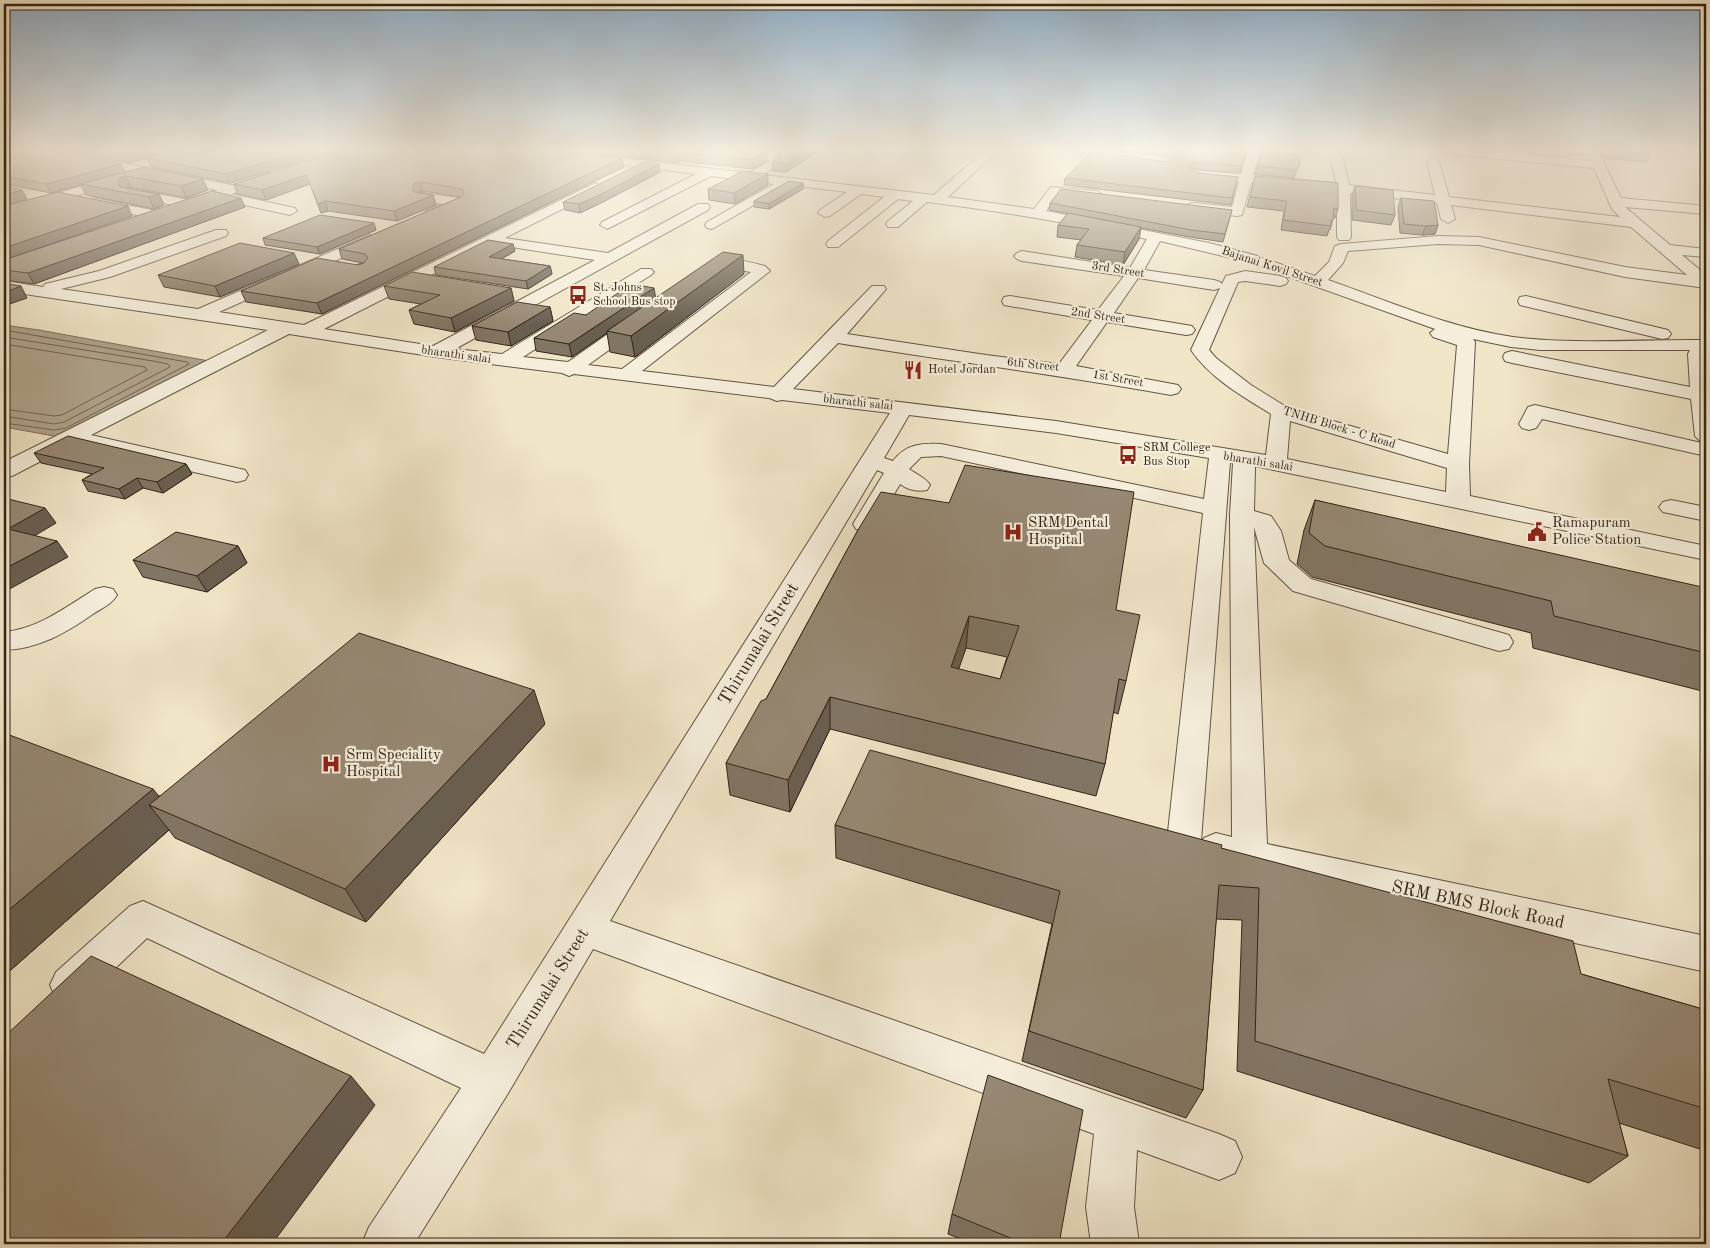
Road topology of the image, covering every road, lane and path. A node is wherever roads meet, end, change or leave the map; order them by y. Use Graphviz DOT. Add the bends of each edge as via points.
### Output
graph roads {
  1 [pos="127,209"];
  2 [pos="172,209"];
  3 [pos="284,209"];
  4 [pos="442,209"];
  5 [pos="553,209"];
  6 [pos="637,209"];
  7 [pos="699,209"];
  8 [pos="740,209"];
  9 [pos="830,209"];
  10 [pos="877,209"];
  11 [pos="915,209"];
  12 [pos="1004,209"];
  13 [pos="1042,209"];
  14 [pos="1213,209"];
  15 [pos="1238,209"];
  16 [pos="1343,209"];
  17 [pos="1446,209"];
  18 [pos="1516,209"];
  19 [pos="1619,209"];
  20 [pos="290,211"];
  21 [pos="824,213"];
  22 [pos="1038,214"];
  23 [pos="156,215"];
  24 [pos="418,220"];
  25 [pos="1636,223"];
  26 [pos="129,224"];
  27 [pos="893,224"];
  28 [pos="607,225"];
  29 [pos="712,225"];
  30 [pos="392,231"];
  31 [pos="221,232"];
  32 [pos="1156,236"];
  33 [pos="1344,237"];
  34 [pos="492,240"];
  35 [pos="1453,240"];
  36 [pos="833,244"];
  37 [pos="1667,249"];
  38 [pos="1706,253"];
  39 [pos="294,256"];
  40 [pos="1022,256"];
  41 [pos="608,258"];
  42 [pos="320,261"];
  43 [pos="345,266"];
  44 [pos="646,272"];
  45 [pos="1134,273"];
  46 [pos="416,278"];
  47 [pos="1318,281"];
  48 [pos="444,282"];
  49 [pos="695,282"];
  50 [pos="1706,283"];
  51 [pos="1214,285"];
  52 [pos="4,286"];
  53 [pos="878,289"];
  54 [pos="40,291"];
  55 [pos="508,293"];
  56 [pos="535,297"];
  57 [pos="1526,300"];
  58 [pos="1010,301"];
  59 [pos="655,309"];
  60 [pos="200,314"];
  61 [pos="1102,317"];
  62 [pos="284,329"];
  63 [pos="1186,330"];
  64 [pos="304,332"];
  65 [pos="834,337"];
  66 [pos="1687,343"];
  67 [pos="1706,345"];
  68 [pos="436,352"];
  69 [pos="1706,355"];
  70 [pos="1511,356"];
  71 [pos="504,361"];
  72 [pos="568,370"];
  73 [pos="1064,370"];
  74 [pos="624,376"];
  75 [pos="1171,389"];
  76 [pos="777,395"];
  77 [pos="1700,395"];
  78 [pos="903,408"];
  79 [pos="1281,412"];
  80 [pos="1530,424"];
  81 [pos="1706,436"];
  82 [pos="71,437"];
  83 [pos="1706,450"];
  84 [pos="1220,455"];
  85 [pos="1244,459"];
  86 [pos="1276,463"];
  87 [pos="1458,464"];
  88 [pos="883,466"];
  89 [pos="4,471"];
  90 [pos="237,475"];
  91 [pos="918,485"];
  92 [pos="1458,501"];
  93 [pos="1671,507"];
  94 [pos="1214,508"];
  95 [pos="1706,514"];
  96 [pos="1242,515"];
  97 [pos="853,544"];
  98 [pos="1706,553"];
  99 [pos="104,595"];
  100 [pos="4,640"];
  101 [pos="1498,642"];
  102 [pos="1250,856"];
  103 [pos="585,929"];
  104 [pos="1706,954"];
  105 [pos="48,1007"];
  106 [pos="492,1080"];
  107 [pos="1117,1121"];
  108 [pos="1218,1157"];
  109 [pos="386,1244"];
  110 [pos="1115,1244"];
  1 -- 23 [label="street"];
  2 -- 23 [label="main road"];
  3 -- 20 [label="street"];
  4 -- 24 [label="street"];
  5 -- 34 [label="street"];
  6 -- 28 [label="street"];
  7 -- 41 [label="street"];
  8 -- 29 [label="street"];
  9 -- 21 [label="street"];
  10 -- 36 [label="street"];
  11 -- 27 [label="street"];
  12 -- 22 [label="street, Bajanai Kovil Street"];
  13 -- 22 [label="street"];
  14 -- 15 [label="street" via="1237,212"];
  16 -- 33 [label="street"];
  17 -- 35 [label="street"];
  18 -- 25 [label="street"];
  19 -- 25 [label="street"];
  22 -- 32 [label="street, Bajanai Kovil Street"];
  23 -- 26 [label="main road"];
  25 -- 37 [label="street"];
  30 -- 42 [label="street"];
  31 -- 54 [label="street" via="104,274"];
  32 -- 45 [label="street, 6th Street"];
  32 -- 47 [label="street, Bajanai Kovil Street" via="1209,247"];
  34 -- 41 [label="street"];
  34 -- 46 [label="street"];
  35 -- 47 [label="street" via="1340,249 1340,256 1333,267"];
  35 -- 50 [label="street" via="1494,243 1625,272"];
  37 -- 38 [label="street"];
  37 -- 50 [label="street"];
  39 -- 42 [label="street"];
  40 -- 45 [label="street, 3rd Street"];
  41 -- 56 [label="street"];
  42 -- 43 [label="street"];
  42 -- 60 [label="street"];
  44 -- 71 [label="street"];
  45 -- 51 [label="street, 3rd Street"];
  45 -- 61 [label="street, 6th Street"];
  46 -- 48 [label="street"];
  46 -- 64 [label="street"];
  47 -- 66 [label="street, Bajanai Kovil Street" via="1449,328 1511,342 1540,345"];
  49 -- 74 [label="street" via="724,263 762,271"];
  52 -- 54 [label="street, bharathi salai"];
  53 -- 65 [label="street"];
  54 -- 60 [label="street, bharathi salai"];
  55 -- 56 [label="street"];
  56 -- 68 [label="street"];
  57 -- 66 [label="street"];
  58 -- 61 [label="street, 2nd Street"];
  59 -- 72 [label="street"];
  60 -- 62 [label="street, bharathi salai"];
  61 -- 63 [label="street, 2nd Street"];
  61 -- 73 [label="street, 6th Street"];
  62 -- 64 [label="street, bharathi salai"];
  62 -- 82 [label="street"];
  64 -- 68 [label="street, bharathi salai"];
  65 -- 73 [label="street, 6th Street"];
  65 -- 76 [label="street"];
  66 -- 67 [label="street, Bajanai Kovil Street"];
  68 -- 71 [label="street, bharathi salai"];
  69 -- 77 [label="street" via="1697,354"];
  70 -- 77 [label="street"];
  71 -- 72 [label="street, bharathi salai"];
  72 -- 74 [label="street, bharathi salai"];
  73 -- 75 [label="street, 1st Street"];
  74 -- 76 [label="street, bharathi salai"];
  76 -- 78 [label="street, bharathi salai"];
  77 -- 81 [label="street"];
  78 -- 84 [label="street, bharathi salai" via="1056,427"];
  78 -- 88 [label="street, Thirumalai Street"];
  79 -- 86 [label="street"];
  79 -- 87 [label="street, TNHB Block - C Road"];
  79 -- 87 [label="street, TNHB Block - C Road" via="1237,384 1209,362 1200,350 1232,279 1245,276 1275,279 1466,342"];
  80 -- 83 [label="street" via="1535,410"];
  82 -- 89 [label="street"];
  82 -- 90 [label="street"];
  84 -- 85 [label="street, bharathi salai"];
  84 -- 94 [label="street"];
  85 -- 86 [label="street, bharathi salai"];
  85 -- 96 [label="street"];
  86 -- 92 [label="street, bharathi salai"];
  87 -- 92 [label="street"];
  88 -- 91 [label="street"];
  88 -- 94 [label="street" via="912,453 941,450"];
  88 -- 97 [label="street"];
  88 -- 103 [label="street, Thirumalai Street"];
  92 -- 98 [label="street, bharathi salai"];
  93 -- 95 [label="street"];
  94 -- 102 [label="street, SRM BMS Block Road" via="1170,837"];
  96 -- 101 [label="street" via="1263,521 1269,531 1277,563 1302,585"];
  96 -- 102 [label="street"];
  99 -- 100 [label="street" via="33,638"];
  102 -- 104 [label="street, SRM BMS Block Road"];
  103 -- 106 [label="street, Thirumalai Street"];
  103 -- 107 [label="street"];
  105 -- 106 [label="street" via="142,918"];
  106 -- 109 [label="street, Thirumalai Street"];
  107 -- 108 [label="street"];
  107 -- 110 [label="street" via="1110,1207"];
}
